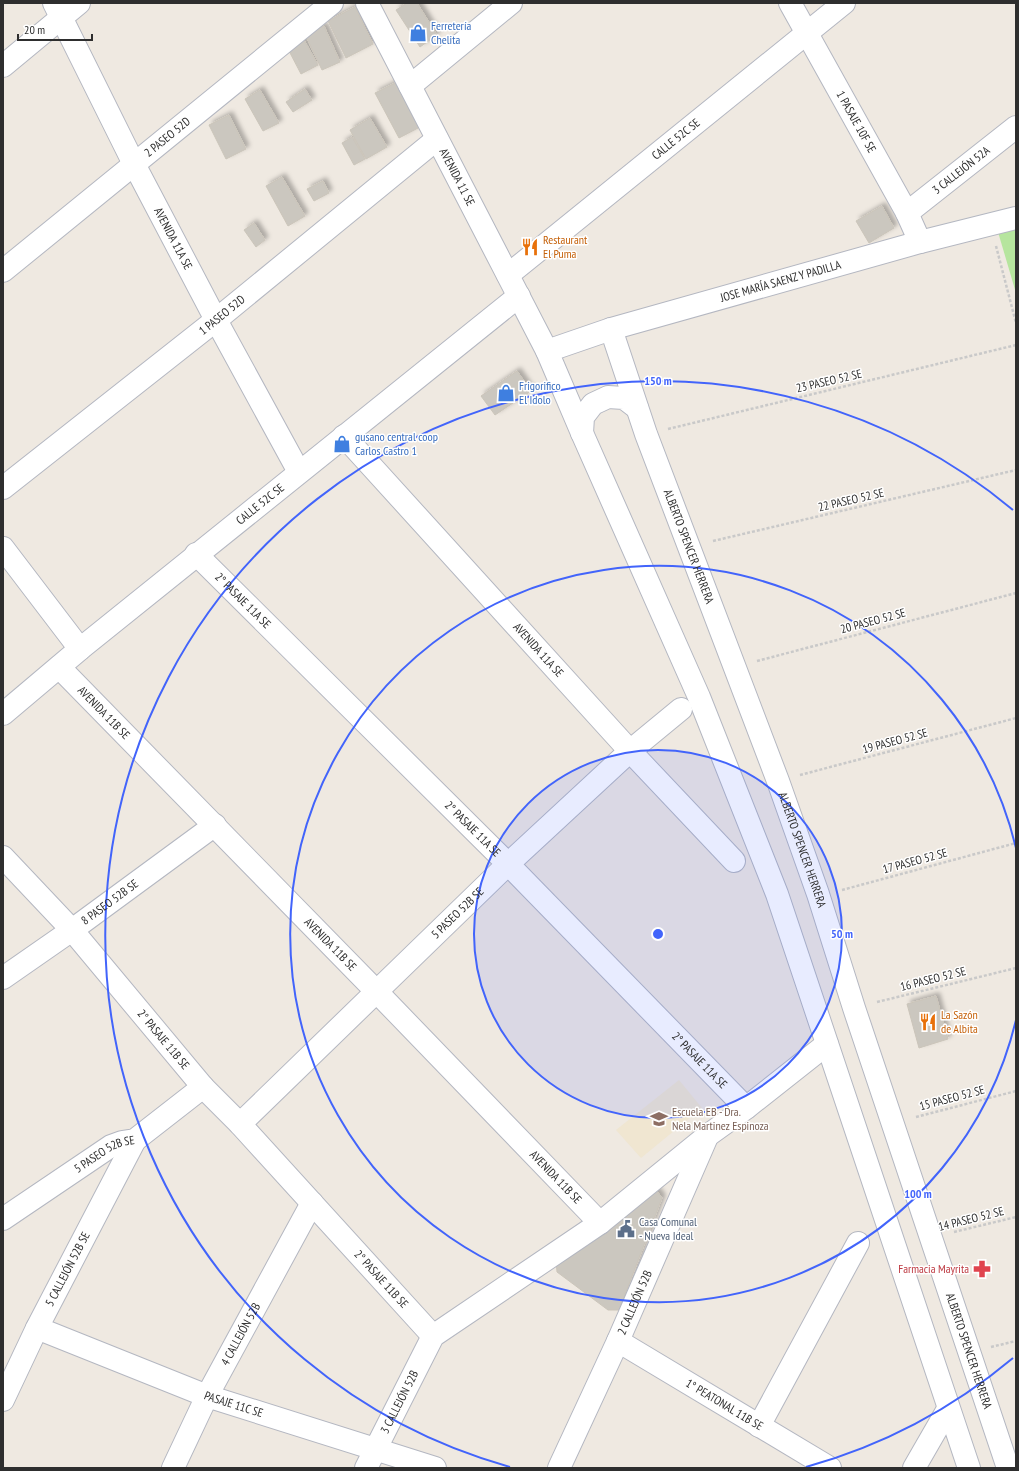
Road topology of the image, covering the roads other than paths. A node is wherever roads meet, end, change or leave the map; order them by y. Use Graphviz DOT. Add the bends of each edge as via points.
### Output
graph roads {
  1 [pos="79,3"];
  2 [pos="332,3"];
  3 [pos="367,3"];
  4 [pos="511,3"];
  5 [pos="790,3"];
  6 [pos="844,3"];
  7 [pos="58,10"];
  8 [pos="808,33"];
  9 [pos="3,66"];
  10 [pos="410,86"];
  11 [pos="1016,127"];
  12 [pos="437,139"];
  13 [pos="134,164"];
  14 [pos="907,213"];
  15 [pos="1016,218"];
  16 [pos="920,242"];
  17 [pos="3,271"];
  18 [pos="508,275"];
  19 [pos="519,296"];
  20 [pos="216,320"];
  21 [pos="611,329"];
  22 [pos="547,350"];
  23 [pos="637,408"];
  24 [pos="582,434"];
  25 [pos="344,436"];
  26 [pos="299,472"];
  27 [pos="3,488"];
  28 [pos="3,548"];
  29 [pos="196,554"];
  30 [pos="80,649"];
  31 [pos="59,667"];
  32 [pos="680,709"];
  33 [pos="3,714"];
  34 [pos="630,751"];
  35 [pos="215,825"];
  36 [pos="3,856"];
  37 [pos="734,861"];
  38 [pos="508,864"];
  39 [pos="72,930"];
  40 [pos="3,978"];
  41 [pos="376,991"];
  42 [pos="827,1044"];
  43 [pos="203,1087"];
  44 [pos="746,1108"];
  45 [pos="240,1124"];
  46 [pos="707,1136"];
  47 [pos="135,1140"];
  48 [pos="312,1203"];
  49 [pos="3,1219"];
  50 [pos="600,1223"];
  51 [pos="858,1243"];
  52 [pos="37,1328"];
  53 [pos="433,1336"];
  54 [pos="618,1341"];
  55 [pos="8,1377"];
  56 [pos="207,1396"];
  57 [pos="3,1400"];
  58 [pos="948,1409"];
  59 [pos="759,1426"];
  60 [pos="370,1459"];
  61 [pos="173,1468"];
  62 [pos="435,1468"];
  63 [pos="559,1468"];
  64 [pos="830,1468"];
  65 [pos="914,1468"];
  66 [pos="969,1468"];
  67 [pos="1008,1468"];
  1 -- 7 [label="street"];
  2 -- 13 [label="street, 2 PASEO 52D"];
  3 -- 10 [label="street, AVENIDA 11 SE"];
  4 -- 10 [label="street"];
  5 -- 8 [label="street, 1 PASAJE 10F SE"];
  6 -- 8 [label="street, CALLE 52C SE"];
  7 -- 9 [label="street"];
  7 -- 13 [label="street, AVENIDA 11A SE"];
  8 -- 14 [label="street, 1 PASAJE 10F SE"];
  8 -- 18 [label="street, CALLE 52C SE"];
  10 -- 12 [label="street, AVENIDA 11 SE"];
  11 -- 14 [label="street, 3 CALLEJÓN 52A"];
  12 -- 18 [label="street, AVENIDA 11 SE"];
  12 -- 20 [label="street, 1 PASEO 52D"];
  13 -- 17 [label="street, 2 PASEO 52D"];
  13 -- 20 [label="street, AVENIDA 11A SE"];
  14 -- 16 [label="street, 1 PASAJE 10F SE"];
  15 -- 16 [label="street, JOSE MARÍA SAENZ Y PADILLA"];
  16 -- 21 [label="street, JOSE MARÍA SAENZ Y PADILLA"];
  18 -- 19 [label="street, AVENIDA 11 SE"];
  19 -- 22 [label="street, AVENIDA 11 SE"];
  19 -- 25 [label="street, CALLE 52C SE"];
  20 -- 26 [label="street, AVENIDA 11A SE"];
  20 -- 27 [label="street, 1 PASEO 52D"];
  21 -- 22 [label="street, JOSE MARÍA SAENZ Y PADILLA"];
  21 -- 23 [label="street, ALBERTO SPENCER HERRERA"];
  22 -- 24 [label="street"];
  23 -- 24 [label="street" via="624,398 616,397 608,397 593,404 583,417"];
  23 -- 67 [label="street, ALBERTO SPENCER HERRERA" via="818,894 891,1122"];
  24 -- 42 [label="street" via="698,697 777,894"];
  25 -- 26 [label="street, CALLE 52C SE"];
  25 -- 34 [label="street, AVENIDA 11A SE"];
  26 -- 29 [label="street, CALLE 52C SE"];
  28 -- 30 [label="street"];
  29 -- 30 [label="street, CALLE 52C SE"];
  29 -- 38 [label="street, 2° PASAJE 11A SE"];
  30 -- 31 [label="street, CALLE 52C SE"];
  31 -- 33 [label="street, CALLE 52C SE"];
  31 -- 35 [label="street, AVENIDA 11B SE"];
  32 -- 34 [label="street, 5 PASEO 52B SE"];
  34 -- 37 [label="street, AVENIDA 11A SE"];
  34 -- 38 [label="street, 5 PASEO 52B SE"];
  35 -- 39 [label="street, 8 PASEO 52B SE"];
  35 -- 41 [label="street, AVENIDA 11B SE"];
  36 -- 39 [label="street, 2° PASAJE 11B SE"];
  38 -- 41 [label="street, 5 PASEO 52B SE"];
  38 -- 44 [label="street, 2° PASAJE 11A SE"];
  39 -- 40 [label="street, 8 PASEO 52B SE"];
  39 -- 43 [label="street, 2° PASAJE 11B SE"];
  41 -- 45 [label="street, 5 PASEO 52B SE"];
  41 -- 50 [label="street, AVENIDA 11B SE"];
  42 -- 44 [label="street"];
  42 -- 58 [label="street"];
  43 -- 45 [label="street, 2° PASAJE 11B SE"];
  43 -- 47 [label="street, 5 PASEO 52B SE"];
  44 -- 46 [label="street"];
  45 -- 48 [label="street, 2° PASAJE 11B SE"];
  46 -- 50 [label="street"];
  46 -- 54 [label="street, 2 CALLEJÓN 52B"];
  47 -- 49 [label="street, 5 PASEO 52B SE" via="111,1146"];
  47 -- 52 [label="street, 5 CALLEJÓN 52B SE"];
  48 -- 53 [label="street, 2° PASAJE 11B SE"];
  48 -- 56 [label="street, 4 CALLEJÓN 52B"];
  50 -- 53 [label="street"];
  51 -- 59 [label="street"];
  52 -- 55 [label="street, 5 CALLEJÓN 52B SE"];
  52 -- 56 [label="street, PASAJE 11C SE"];
  53 -- 60 [label="street, 3 CALLEJÓN 52B"];
  54 -- 59 [label="street, 1° PEATONAL 11B SE"];
  54 -- 63 [label="street, 2 CALLEJÓN 52B"];
  55 -- 57 [label="street, 5 CALLEJÓN 52B SE"];
  56 -- 60 [label="street, PASAJE 11C SE"];
  56 -- 61 [label="street, 4 CALLEJÓN 52B"];
  58 -- 65 [label="street"];
  58 -- 66 [label="street"];
  59 -- 64 [label="street, 1° PEATONAL 11B SE"];
  60 -- 62 [label="street, PASAJE 11C SE"];
}
